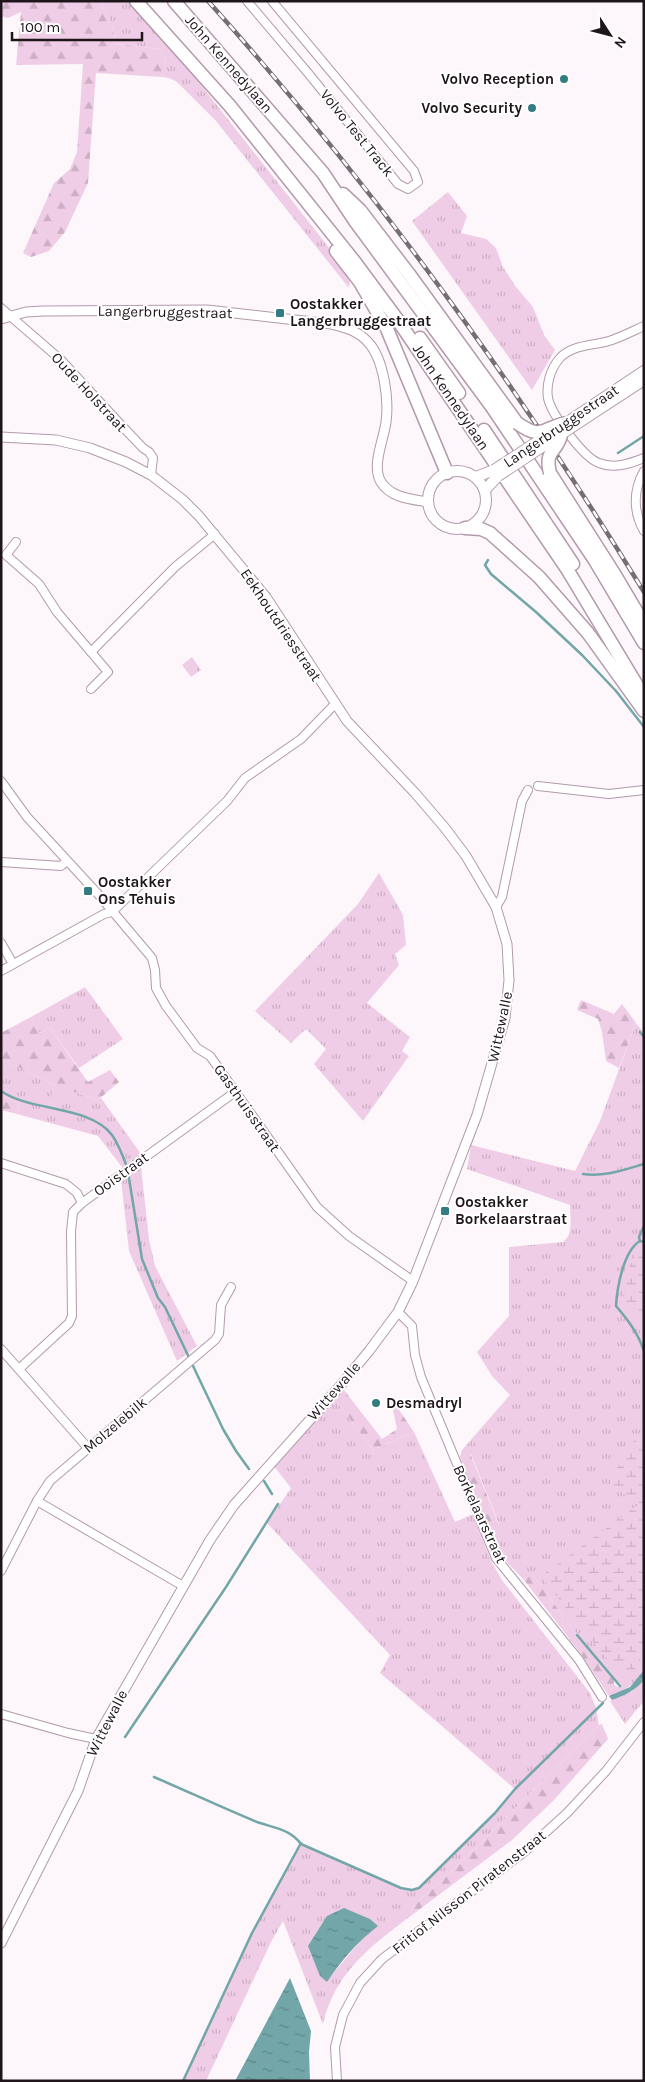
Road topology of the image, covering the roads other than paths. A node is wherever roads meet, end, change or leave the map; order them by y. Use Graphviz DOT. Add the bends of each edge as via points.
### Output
graph roads {
  1 [pos="136,1"];
  2 [pos="146,1"];
  3 [pos="174,1"];
  4 [pos="247,1"];
  5 [pos="272,1"];
  6 [pos="322,173"];
  7 [pos="1,308"];
  8 [pos="5,317"];
  9 [pos="644,326"];
  10 [pos="644,371"];
  11 [pos="644,380"];
  12 [pos="569,424"];
  13 [pos="561,435"];
  14 [pos="1,436"];
  15 [pos="644,458"];
  16 [pos="644,471"];
  17 [pos="447,473"];
  18 [pos="496,473"];
  19 [pos="151,475"];
  20 [pos="476,478"];
  21 [pos="485,490"];
  22 [pos="428,502"];
  23 [pos="465,528"];
  24 [pos="644,531"];
  25 [pos="216,534"];
  26 [pos="16,542"];
  27 [pos="3,557"];
  28 [pos="644,624"];
  29 [pos="644,643"];
  30 [pos="91,652"];
  31 [pos="644,681"];
  32 [pos="91,689"];
  33 [pos="644,697"];
  34 [pos="335,704"];
  35 [pos="644,712"];
  36 [pos="1,781"];
  37 [pos="538,786"];
  38 [pos="528,790"];
  39 [pos="644,790"];
  40 [pos="67,861"];
  41 [pos="1,862"];
  42 [pos="496,908"];
  43 [pos="112,912"];
  44 [pos="1,943"];
  45 [pos="13,964"];
  46 [pos="1,971"];
  47 [pos="236,1092"];
  48 [pos="1,1164"];
  49 [pos="82,1203"];
  50 [pos="413,1281"];
  51 [pos="231,1287"];
  52 [pos="398,1312"];
  53 [pos="1,1349"];
  54 [pos="19,1369"];
  55 [pos="88,1448"];
  56 [pos="38,1501"];
  57 [pos="1,1571"];
  58 [pos="183,1586"];
  59 [pos="602,1697"];
  60 [pos="1,1714"];
  61 [pos="644,1722"];
  62 [pos="96,1738"];
  63 [pos="1,1943"];
  64 [pos="337,2081"];
  1 -- 17 [label="highway" via="150,22 241,128 360,282 388,330"];
  1 -- 33 [label="highway, John Kennedylaan" via="230,106 349,253 462,412 566,569"];
  2 -- 31 [label="highway, John Kennedylaan" via="303,184 423,341 536,506"];
  3 -- 6 [label="highway, John Kennedylaan"];
  4 -- 5 [label="street, Volvo Test Track" via="398,184 408,189 418,182 414,171"];
  6 -- 12 [label="highway, bridge" via="366,218 517,423 530,432 545,432 555,425"];
  6 -- 29 [label="highway, John Kennedylaan" via="492,407 594,559"];
  7 -- 8 [label="street"];
  8 -- 19 [label="street, Oude Holstraat" via="61,360 149,452 153,458"];
  8 -- 22 [label="street, Langerbruggestraat" via="44,311 207,310 347,327 369,343 384,378 387,402 378,463 380,481 396,495"];
  9 -- 15 [label="street" via="615,339 564,354 551,371 548,392 549,401 576,446 591,460 619,466"];
  10 -- 12 [label="main road, Langerbruggestraat"];
  11 -- 12 [label="main road, Langerbruggestraat"];
  12 -- 13 [label="main road, Langerbruggestraat, bridge"];
  12 -- 18 [label="main road, Langerbruggestraat, bridge"];
  13 -- 18 [label="main road, Langerbruggestraat, bridge"];
  13 -- 28 [label="highway, bridge" via="549,454 550,473"];
  14 -- 19 [label="street, Eekhoutdriesstraat" via="56,440 90,448"];
  16 -- 24 [label="street" via="636,491 636,506"];
  17 -- 20 [label="main road" via="462,471"];
  17 -- 22 [label="main road" via="433,484"];
  18 -- 20 [label="main road, Langerbruggestraat"];
  18 -- 21 [label="main road, Langerbruggestraat"];
  19 -- 25 [label="street, Eekhoutdriesstraat" via="182,499"];
  20 -- 21 [label="main road"];
  21 -- 23 [label="main road" via="487,500 481,518"];
  22 -- 23 [label="main road" via="434,518 440,523 456,529"];
  23 -- 35 [label="highway" via="490,533 539,577 588,633"];
  25 -- 30 [label="street" via="175,566"];
  25 -- 34 [label="street, Eekhoutdriesstraat" via="266,597"];
  26 -- 27 [label="street"];
  27 -- 30 [label="street" via="39,584 56,612"];
  30 -- 32 [label="street" via="108,672"];
  34 -- 42 [label="street, Eekhoutdriesstraat" via="456,842"];
  34 -- 43 [label="street" via="301,739 245,778 227,801"];
  36 -- 40 [label="street, Gasthuisstraat" via="19,808"];
  37 -- 39 [label="street" via="609,794"];
  38 -- 42 [label="street" via="522,801 502,896"];
  40 -- 41 [label="street" via="61,866"];
  40 -- 43 [label="street, Gasthuisstraat"];
  42 -- 50 [label="street, Wittewalle" via="507,944 509,980 505,1018 477,1115"];
  43 -- 45 [label="street"];
  43 -- 47 [label="street, Gasthuisstraat" via="152,958 156,988 166,1006 197,1048 210,1056"];
  44 -- 45 [label="street"];
  45 -- 46 [label="street"];
  47 -- 49 [label="street, Ooistraat"];
  47 -- 50 [label="street, Gasthuisstraat" via="317,1207 349,1236"];
  48 -- 49 [label="street, Ooistraat" via="66,1184 77,1193"];
  49 -- 54 [label="street" via="73,1212 71,1232 72,1316 69,1323"];
  50 -- 52 [label="street, Wittewalle"];
  51 -- 55 [label="street, Molzelebilk" via="221,1304 215,1340"];
  52 -- 58 [label="street, Wittewalle" via="341,1385 234,1504"];
  52 -- 59 [label="street, Borkelaarstraat" via="412,1326 421,1377 496,1558 579,1660"];
  53 -- 54 [label="street"];
  54 -- 55 [label="street"];
  55 -- 56 [label="street, Molzelebilk" via="50,1481"];
  56 -- 57 [label="street, Molzelebilk"];
  56 -- 58 [label="street"];
  58 -- 62 [label="street, Wittewalle"];
  60 -- 62 [label="street"];
  61 -- 64 [label="street, Fritiof Nilsson Piratenstraat" via="606,1771 567,1813 523,1853 382,1960 360,1983 343,2015 335,2047"];
  62 -- 63 [label="street, Wittewalle" via="78,1791"];
}
